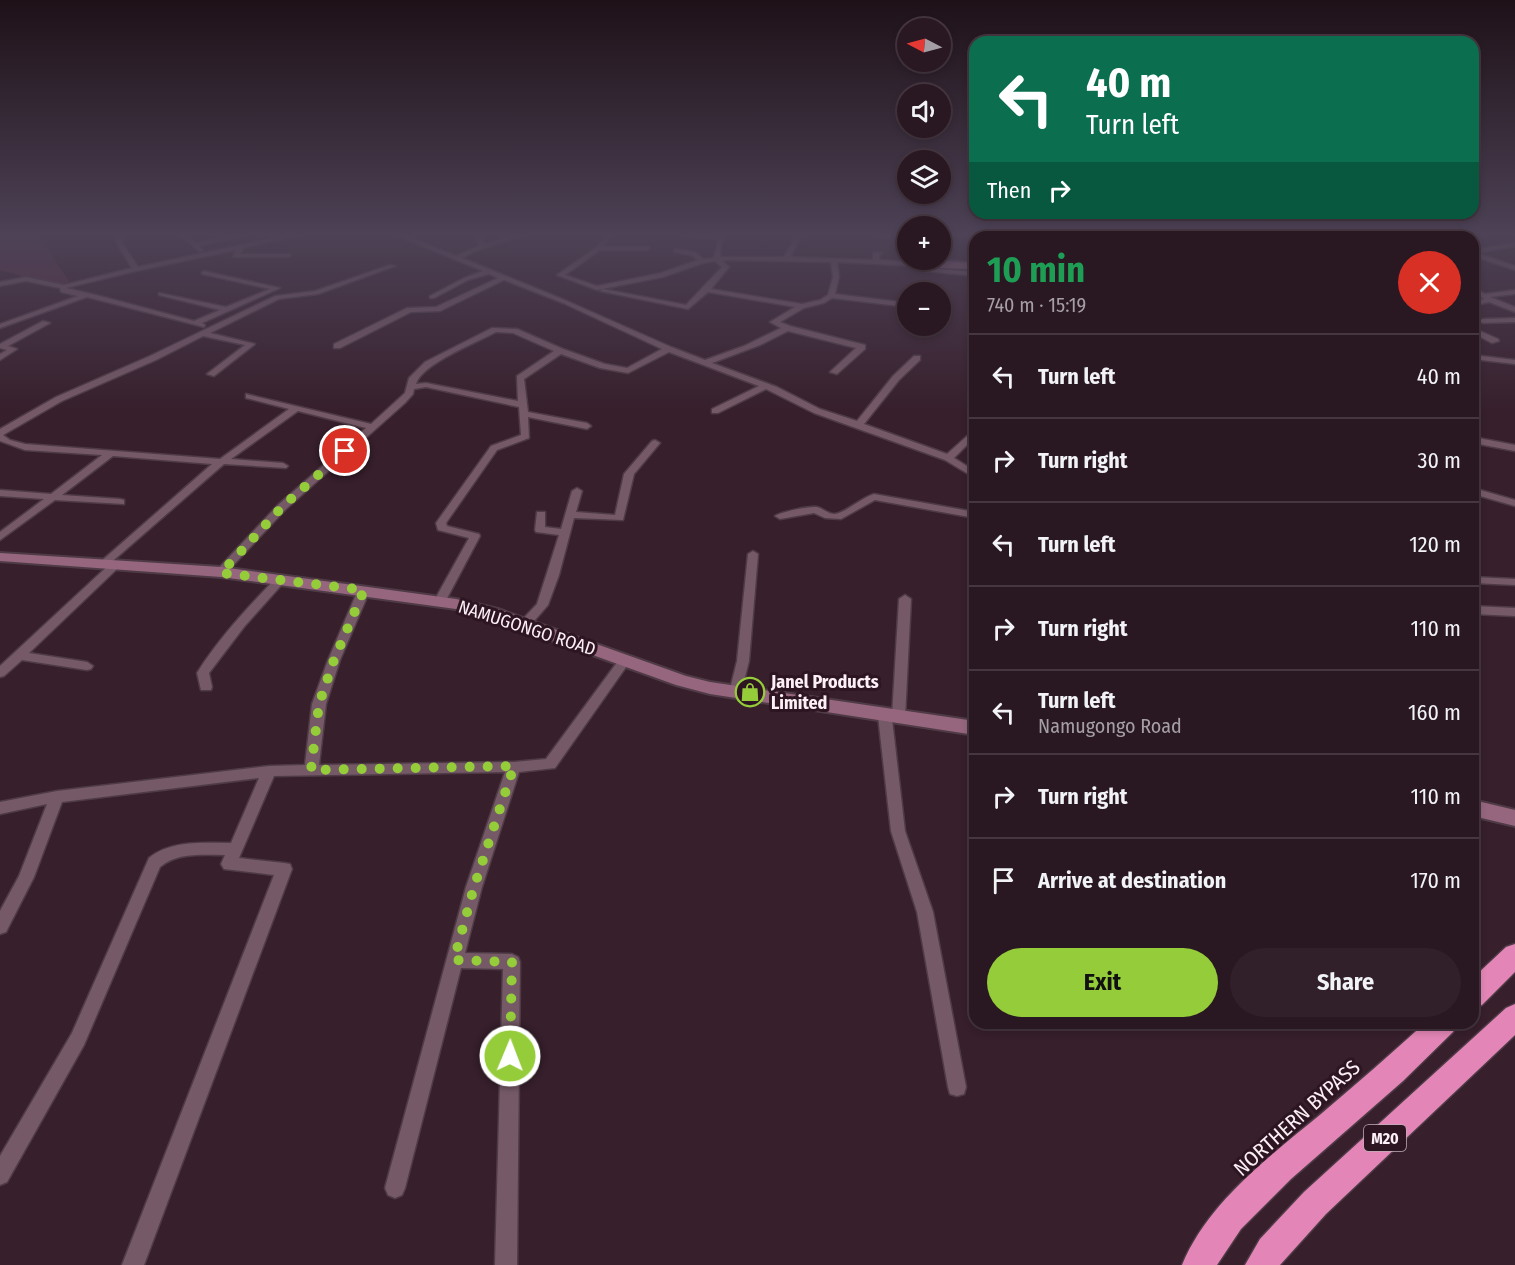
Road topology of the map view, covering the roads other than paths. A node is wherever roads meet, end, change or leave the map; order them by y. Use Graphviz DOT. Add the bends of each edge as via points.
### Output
graph roads {
  1 [pos="76,294"];
  2 [pos="161,294"];
  3 [pos="262,294"];
  4 [pos="306,294"];
  5 [pos="438,294"];
  6 [pos="469,294"];
  7 [pos="545,294"];
  8 [pos="626,294"];
  9 [pos="702,294"];
  10 [pos="730,294"];
  11 [pos="1481,294"];
  12 [pos="1506,294"];
  13 [pos="84,296"];
  14 [pos="831,296"];
  15 [pos="432,297"];
  16 [pos="1487,298"];
  17 [pos="1479,301"];
  18 [pos="897,304"];
  19 [pos="802,306"];
  20 [pos="224,309"];
  21 [pos="1515,310"];
  22 [pos="0,315"];
  23 [pos="20,318"];
  24 [pos="1515,320"];
  25 [pos="1484,321"];
  26 [pos="46,323"];
  27 [pos="196,323"];
  28 [pos="0,326"];
  29 [pos="215,328"];
  30 [pos="787,328"];
  31 [pos="1479,333"];
  32 [pos="204,334"];
  33 [pos="1496,341"];
  34 [pos="1,346"];
  35 [pos="337,346"];
  36 [pos="668,349"];
  37 [pos="560,351"];
  38 [pos="0,358"];
  39 [pos="917,358"];
  40 [pos="1479,358"];
  41 [pos="1515,362"];
  42 [pos="704,363"];
  43 [pos="834,372"];
  44 [pos="211,374"];
  45 [pos="765,386"];
  46 [pos="410,387"];
  47 [pos="249,396"];
  48 [pos="296,408"];
  49 [pos="523,410"];
  50 [pos="715,411"];
  51 [pos="859,424"];
  52 [pos="587,426"];
  53 [pos="372,427"];
  54 [pos="0,435"];
  55 [pos="969,438"];
  56 [pos="1479,441"];
  57 [pos="655,442"];
  58 [pos="1515,448"];
  59 [pos="110,454"];
  60 [pos="948,458"];
  61 [pos="221,462"];
  62 [pos="283,466"];
  63 [pos="969,471"];
  64 [pos="577,491"];
  65 [pos="0,493"];
  66 [pos="1479,493"];
  67 [pos="53,497"];
  68 [pos="120,502"];
  69 [pos="1515,503"];
  70 [pos="541,514"];
  71 [pos="969,514"];
  72 [pos="569,515"];
  73 [pos="780,516"];
  74 [pos="565,532"];
  75 [pos="0,537"];
  76 [pos="753,554"];
  77 [pos="0,557"];
  78 [pos="109,564"];
  79 [pos="221,573"];
  80 [pos="281,579"];
  81 [pos="1479,580"];
  82 [pos="1515,582"];
  83 [pos="364,590"];
  84 [pos="905,599"];
  85 [pos="440,601"];
  86 [pos="1479,610"];
  87 [pos="1515,612"];
  88 [pos="524,625"];
  89 [pos="19,655"];
  90 [pos="625,660"];
  91 [pos="87,666"];
  92 [pos="0,673"];
  93 [pos="206,687"];
  94 [pos="735,693"];
  95 [pos="891,717"];
  96 [pos="969,727"];
  97 [pos="514,766"];
  98 [pos="311,770"];
  99 [pos="269,771"];
  100 [pos="57,797"];
  101 [pos="0,808"];
  102 [pos="1479,809"];
  103 [pos="1515,818"];
  104 [pos="236,849"];
  105 [pos="0,927"];
  106 [pos="1515,955"];
  107 [pos="454,960"];
  108 [pos="1479,990"];
  109 [pos="1515,1017"];
  110 [pos="1438,1029"];
  111 [pos="957,1087"];
  112 [pos="0,1175"];
  113 [pos="395,1188"];
  114 [pos="133,1265"];
  115 [pos="506,1265"];
  116 [pos="1198,1265"];
  117 [pos="1261,1265"];
  1 -- 13 [label="street"];
  2 -- 20 [label="street"];
  3 -- 20 [label="street"];
  4 -- 29 [label="street" via="277,297"];
  5 -- 15 [label="street"];
  6 -- 35 [label="street" via="437,309 410,310"];
  7 -- 36 [label="street"];
  8 -- 9 [label="street" via="688,307"];
  10 -- 19 [label="street"];
  11 -- 16 [label="street"];
  12 -- 16 [label="street"];
  13 -- 23 [label="street"];
  13 -- 27 [label="street"];
  14 -- 18 [label="street"];
  14 -- 19 [label="street"];
  16 -- 17 [label="street"];
  16 -- 21 [label="street"];
  19 -- 30 [label="street" via="774,322"];
  20 -- 27 [label="street"];
  22 -- 23 [label="street"];
  23 -- 28 [label="street"];
  24 -- 25 [label="street"];
  26 -- 34 [label="street"];
  27 -- 29 [label="street"];
  29 -- 32 [label="street"];
  30 -- 42 [label="street" via="736,353"];
  30 -- 43 [label="street" via="862,347"];
  31 -- 33 [label="street"];
  32 -- 44 [label="street" via="251,345"];
  32 -- 54 [label="street" via="59,399"];
  34 -- 38 [label="street" via="13,349"];
  36 -- 37 [label="street" via="628,371"];
  36 -- 42 [label="street"];
  37 -- 46 [label="street" via="514,332 495,330 428,364 413,378"];
  37 -- 49 [label="street" via="522,374"];
  39 -- 51 [label="street"];
  40 -- 41 [label="street"];
  42 -- 45 [label="street"];
  45 -- 50 [label="street"];
  45 -- 51 [label="street" via="808,408"];
  46 -- 49 [label="street" via="426,385"];
  46 -- 53 [label="street" via="409,394"];
  47 -- 48 [label="street"];
  48 -- 53 [label="street"];
  48 -- 61 [label="street"];
  49 -- 52 [label="street"];
  49 -- 85 [label="street" via="526,436 494,448 441,523 442,528 475,536"];
  51 -- 60 [label="street"];
  53 -- 79 [label="street" via="282,507"];
  54 -- 59 [label="street" via="16,445"];
  55 -- 60 [label="street"];
  56 -- 58 [label="street"];
  57 -- 72 [label="street" via="628,474 619,518"];
  59 -- 61 [label="street"];
  59 -- 67 [label="street"];
  60 -- 63 [label="street"];
  61 -- 62 [label="street"];
  61 -- 78 [label="street"];
  64 -- 72 [label="street"];
  65 -- 67 [label="street"];
  66 -- 69 [label="street"];
  67 -- 68 [label="street"];
  67 -- 75 [label="street"];
  70 -- 74 [label="street" via="540,530"];
  71 -- 73 [label="street" via="874,497 842,516 824,516 815,510"];
  72 -- 74 [label="street"];
  74 -- 88 [label="street" via="542,605"];
  76 -- 94 [label="street" via="743,661"];
  77 -- 78 [label="main road, NAMUGONGO ROAD"];
  78 -- 79 [label="main road, NAMUGONGO ROAD"];
  78 -- 89 [label="street"];
  79 -- 80 [label="main road, NAMUGONGO ROAD"];
  80 -- 83 [label="main road, NAMUGONGO ROAD"];
  80 -- 93 [label="street" via="216,653 203,673"];
  81 -- 82 [label="street"];
  83 -- 85 [label="main road, NAMUGONGO ROAD"];
  83 -- 98 [label="street" via="319,704"];
  84 -- 95 [label="street"];
  85 -- 88 [label="main road, NAMUGONGO ROAD"];
  86 -- 87 [label="street"];
  88 -- 90 [label="main road, NAMUGONGO ROAD"];
  89 -- 91 [label="street"];
  89 -- 92 [label="street"];
  90 -- 94 [label="main road, NAMUGONGO ROAD" via="682,681"];
  90 -- 97 [label="street" via="550,764"];
  94 -- 95 [label="main road, NAMUGONGO ROAD"];
  95 -- 96 [label="main road, NAMUGONGO ROAD"];
  95 -- 111 [label="street" via="898,831 925,912"];
  97 -- 98 [label="street"];
  97 -- 107 [label="street"];
  98 -- 99 [label="street"];
  99 -- 100 [label="street"];
  99 -- 104 [label="street"];
  100 -- 101 [label="street"];
  100 -- 105 [label="street" via="26,877"];
  102 -- 103 [label="main road"];
  104 -- 112 [label="street" via="171,852 154,863 78,1039"];
  104 -- 114 [label="street" via="229,864 284,869"];
  106 -- 108 [label="highway"];
  107 -- 113 [label="street"];
  107 -- 115 [label="street" via="512,962"];
  109 -- 117 [label="highway, M20" via="1315,1203"];
  110 -- 116 [label="highway, NORTHERN BYPASS / M20" via="1280,1168 1230,1218"];
}
